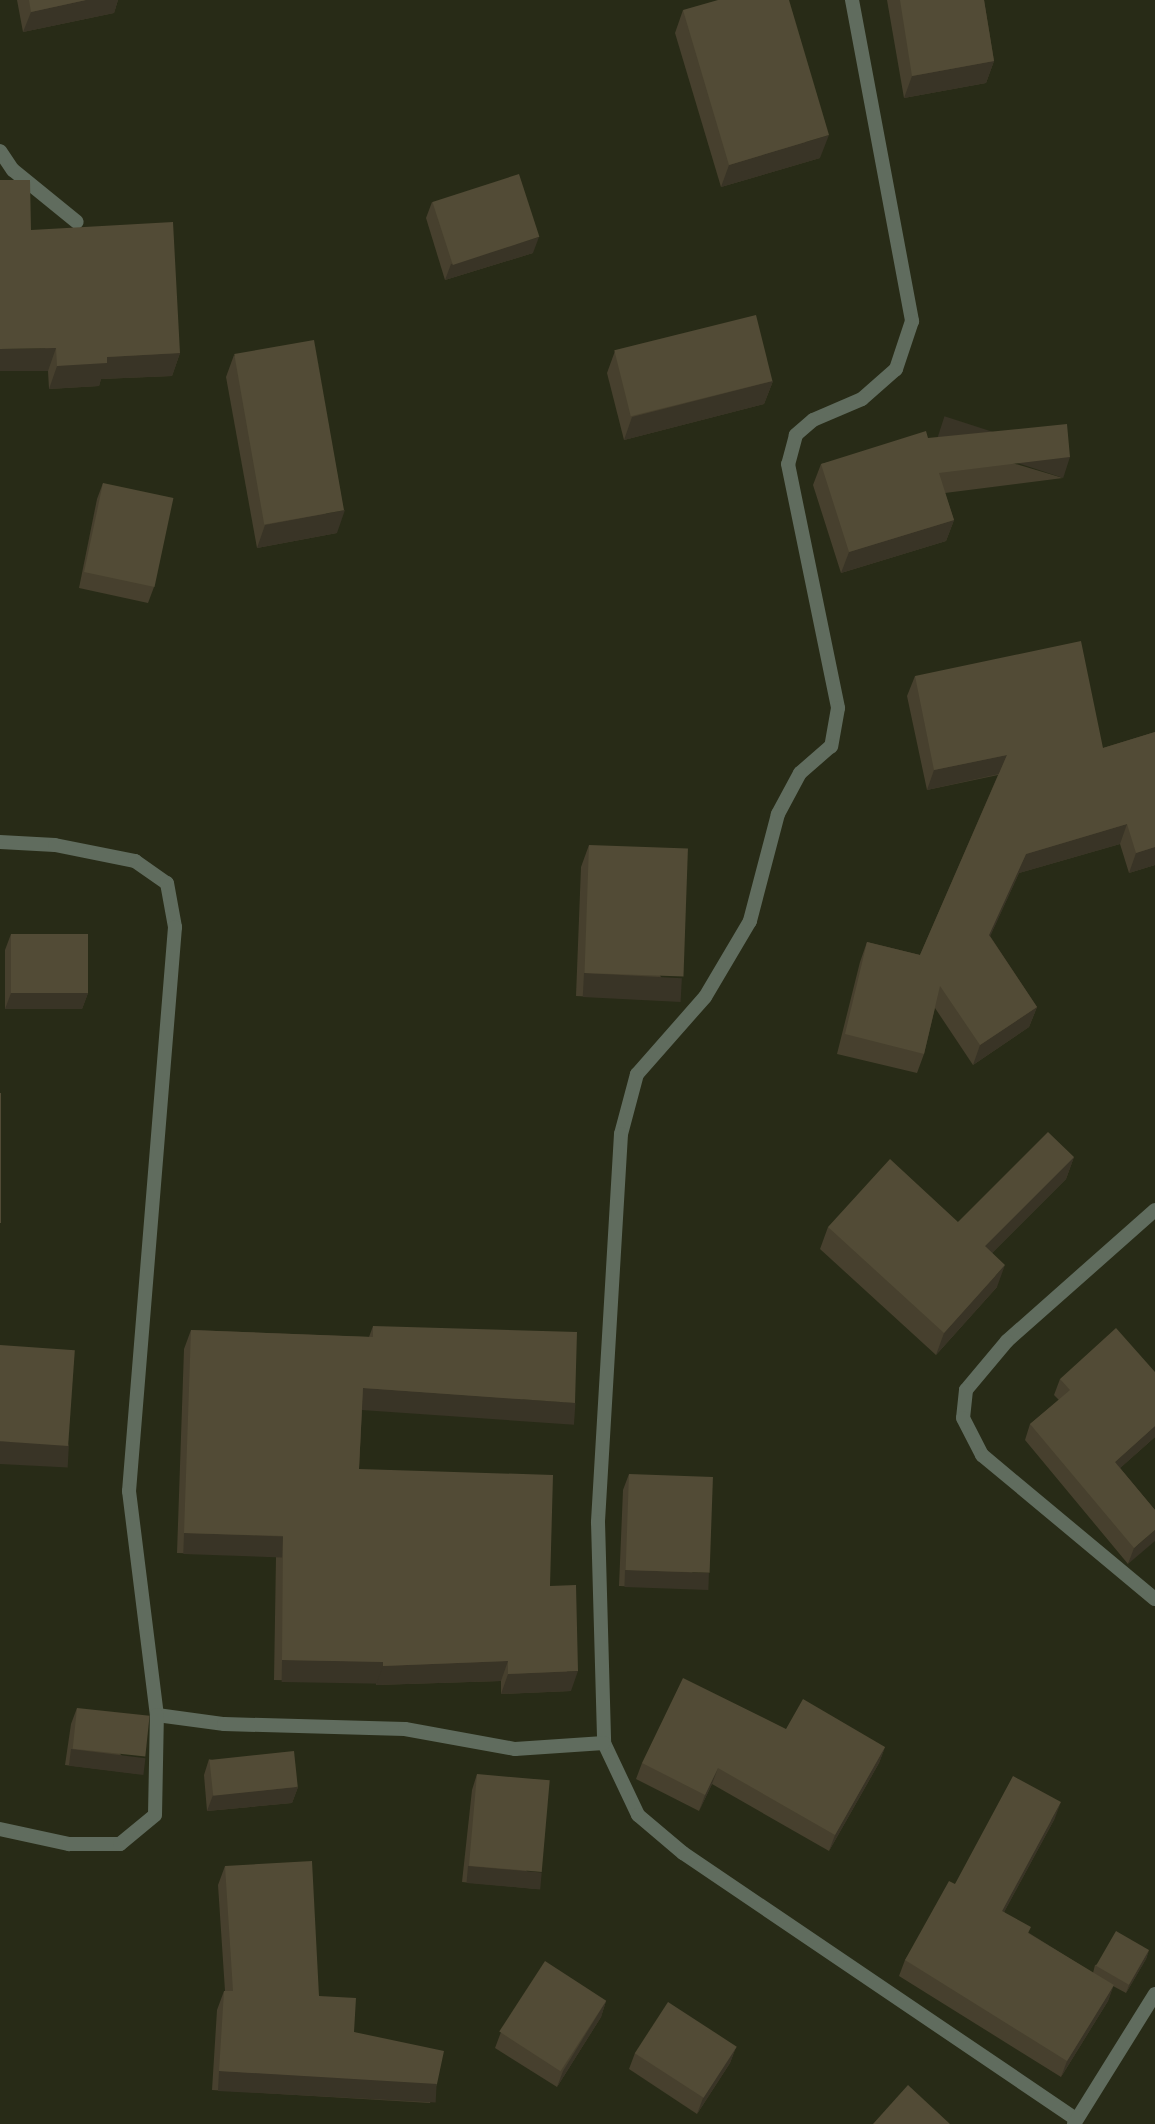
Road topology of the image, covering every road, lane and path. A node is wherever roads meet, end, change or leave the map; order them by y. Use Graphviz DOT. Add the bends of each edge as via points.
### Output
graph roads {
  1 [pos="852,0"];
  2 [pos="0,151"];
  3 [pos="77,222"];
  4 [pos="0,842"];
  5 [pos="1155,1210"];
  6 [pos="1155,1599"];
  7 [pos="157,1714"];
  8 [pos="604,1743"];
  9 [pos="0,1829"];
  10 [pos="1155,1994"];
  11 [pos="1074,2121"];
  1 -- 8 [label="street" via="912,321 897,369 862,399 813,420 796,435 788,464 838,708 831,746 800,773 778,814 750,921 705,998 637,1074 621,1134 598,1522"];
  2 -- 3 [label="street" via="13,170"];
  4 -- 7 [label="street" via="55,845 135,861 167,883 175,927 129,1491"];
  5 -- 6 [label="street" via="1007,1341 966,1390 963,1418 982,1455"];
  7 -- 8 [label="street" via="224,1724 405,1729 515,1749"];
  7 -- 9 [label="street" via="155,1815 120,1844 69,1844"];
  8 -- 11 [label="street" via="638,1815 683,1853"];
  10 -- 11 [label="street"];
}
